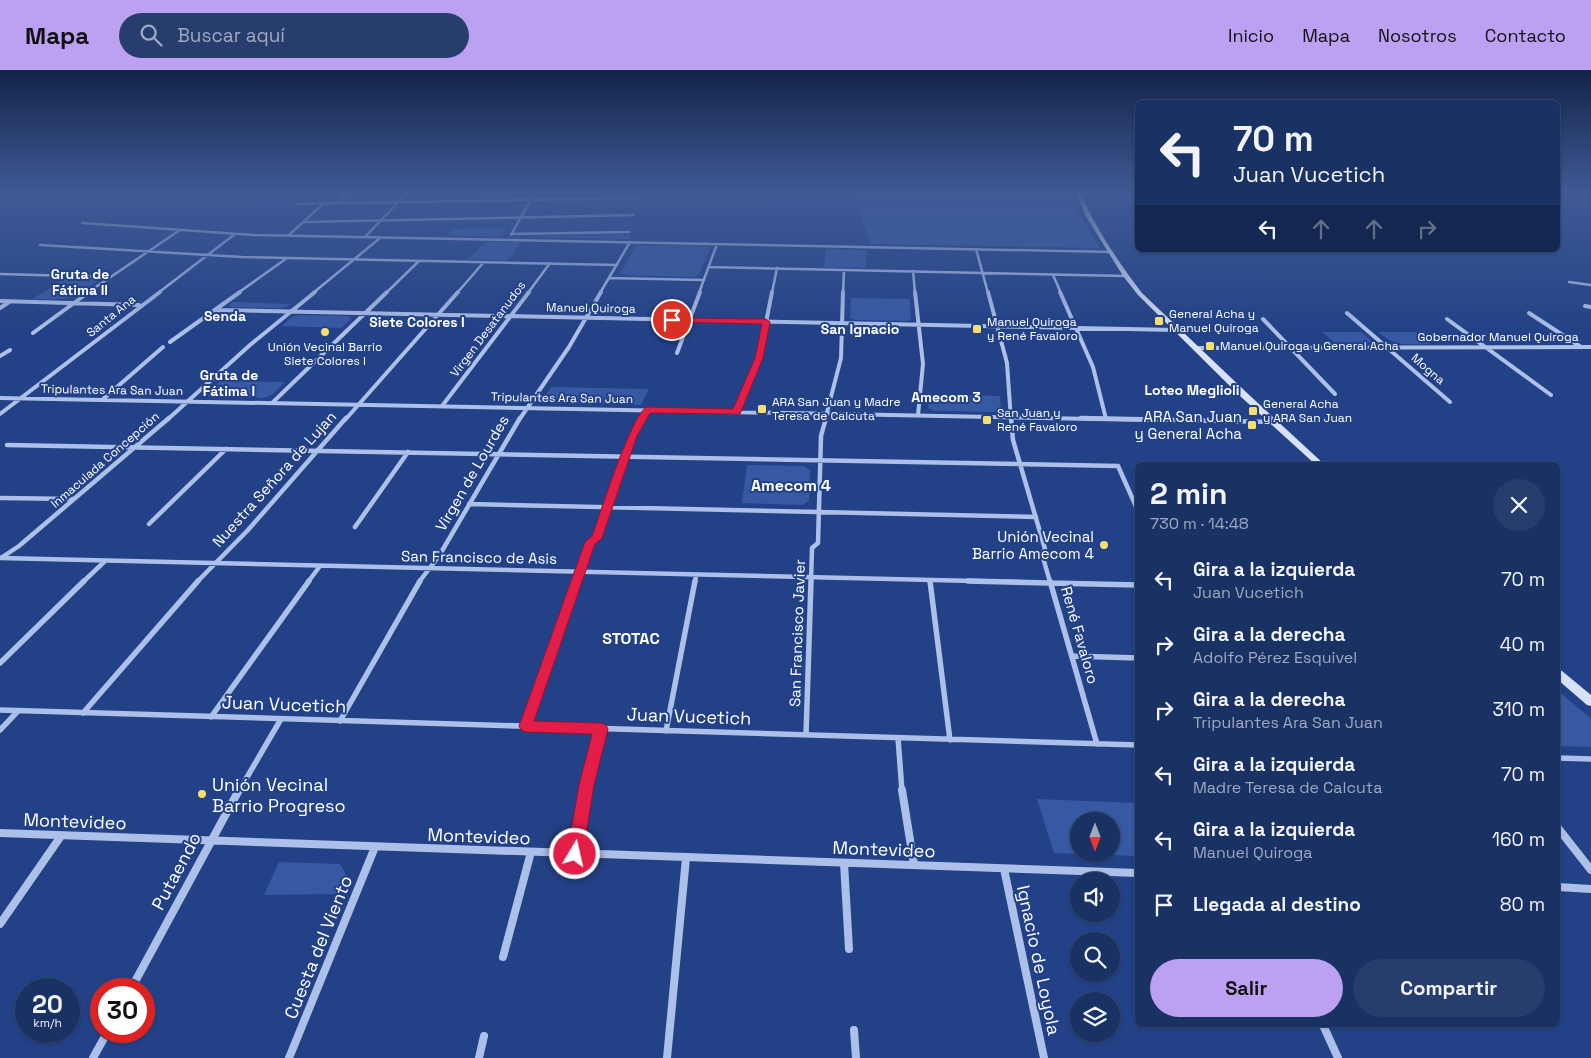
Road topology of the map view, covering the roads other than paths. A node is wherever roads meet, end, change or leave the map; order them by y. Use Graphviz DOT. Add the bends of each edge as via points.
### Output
graph roads {
  1 [pos="166,240"];
  2 [pos="226,240"];
  3 [pos="376,240"];
  4 [pos="515,240"];
  5 [pos="1104,240"];
  6 [pos="630,242"];
  7 [pos="717,244"];
  8 [pos="40,245"];
  9 [pos="976,250"];
  10 [pos="149,251"];
  11 [pos="1112,252"];
  12 [pos="207,255"];
  13 [pos="288,258"];
  14 [pos="354,259"];
  15 [pos="419,261"];
  16 [pos="484,262"];
  17 [pos="550,263"];
  18 [pos="617,265"];
  19 [pos="708,267"];
  20 [pos="777,268"];
  21 [pos="844,270"];
  22 [pos="912,272"];
  23 [pos="982,273"];
  24 [pos="0,274"];
  25 [pos="1054,275"];
  26 [pos="1126,276"];
  27 [pos="112,277"];
  28 [pos="609,278"];
  29 [pos="704,280"];
  30 [pos="1569,282"];
  31 [pos="1591,285"];
  32 [pos="0,302"];
  33 [pos="10,302"];
  34 [pos="73,304"];
  35 [pos="140,305"];
  36 [pos="1585,306"];
  37 [pos="1591,307"];
  38 [pos="0,308"];
  39 [pos="215,310"];
  40 [pos="290,312"];
  41 [pos="1347,312"];
  42 [pos="364,313"];
  43 [pos="1529,313"];
  44 [pos="438,315"];
  45 [pos="511,316"];
  46 [pos="586,318"];
  47 [pos="689,320"];
  48 [pos="1263,320"];
  49 [pos="1447,320"];
  50 [pos="766,322"];
  51 [pos="842,323"];
  52 [pos="918,325"];
  53 [pos="997,326"];
  54 [pos="1077,328"];
  55 [pos="1176,330"];
  56 [pos="33,334"];
  57 [pos="170,342"];
  58 [pos="163,347"];
  59 [pos="1388,347"];
  60 [pos="1485,347"];
  61 [pos="1581,347"];
  62 [pos="1591,347"];
  63 [pos="1196,348"];
  64 [pos="1290,348"];
  65 [pos="10,350"];
  66 [pos="676,353"];
  67 [pos="0,356"];
  68 [pos="1335,394"];
  69 [pos="1551,395"];
  70 [pos="0,398"];
  71 [pos="20,399"];
  72 [pos="101,400"];
  73 [pos="187,402"];
  74 [pos="1450,402"];
  75 [pos="272,403"];
  76 [pos="357,405"];
  77 [pos="442,406"];
  78 [pos="527,408"];
  79 [pos="647,410"];
  80 [pos="736,412"];
  81 [pos="0,414"];
  82 [pos="827,414"];
  83 [pos="918,415"];
  84 [pos="1011,417"];
  85 [pos="1106,419"];
  86 [pos="1274,422"];
  87 [pos="6,445"];
  88 [pos="135,447"];
  89 [pos="226,449"];
  90 [pos="316,451"];
  91 [pos="408,452"];
  92 [pos="498,454"];
  93 [pos="625,457"];
  94 [pos="820,460"];
  95 [pos="1318,462"];
  96 [pos="1020,464"];
  97 [pos="0,498"];
  98 [pos="74,499"];
  99 [pos="469,504"];
  100 [pos="1135,504"];
  101 [pos="608,507"];
  102 [pos="819,512"];
  103 [pos="1036,517"];
  104 [pos="149,524"];
  105 [pos="355,527"];
  106 [pos="1,558"];
  107 [pos="105,560"];
  108 [pos="216,563"];
  109 [pos="320,566"];
  110 [pos="430,568"];
  111 [pos="580,572"];
  112 [pos="696,575"];
  113 [pos="811,578"];
  114 [pos="930,580"];
  115 [pos="1050,583"];
  116 [pos="1135,586"];
  117 [pos="1072,656"];
  118 [pos="1135,658"];
  119 [pos="0,663"];
  120 [pos="1560,676"];
  121 [pos="1591,702"];
  122 [pos="0,710"];
  123 [pos="18,711"];
  124 [pos="83,713"];
  125 [pos="211,717"];
  126 [pos="281,719"];
  127 [pos="340,721"];
  128 [pos="526,726"];
  129 [pos="601,729"];
  130 [pos="0,730"];
  131 [pos="666,731"];
  132 [pos="806,735"];
  133 [pos="898,738"];
  134 [pos="950,740"];
  135 [pos="1097,744"];
  136 [pos="1135,745"];
  137 [pos="1560,758"];
  138 [pos="1591,759"];
  139 [pos="1560,831"];
  140 [pos="0,833"];
  141 [pos="61,836"];
  142 [pos="210,842"];
  143 [pos="375,847"];
  144 [pos="532,852"];
  145 [pos="575,854"];
  146 [pos="686,858"];
  147 [pos="844,863"];
  148 [pos="914,865"];
  149 [pos="1004,868"];
  150 [pos="1591,870"];
  151 [pos="1135,873"];
  152 [pos="1560,887"];
  153 [pos="1591,889"];
  154 [pos="0,924"];
  155 [pos="849,949"];
  156 [pos="503,957"];
  157 [pos="136,978"];
  158 [pos="1324,1027"];
  159 [pos="854,1030"];
  160 [pos="484,1036"];
  161 [pos="101,1043"];
  162 [pos="93,1058"];
  163 [pos="289,1058"];
  164 [pos="479,1058"];
  165 [pos="667,1058"];
  166 [pos="856,1058"];
  167 [pos="1044,1058"];
  168 [pos="1338,1058"];
  1 -- 10 [label="street"];
  2 -- 12 [label="street, Santa Ana"];
  3 -- 14 [label="street, Inmaculada Concepción"];
  4 -- 6 [label="street"];
  5 -- 11 [label="main road"];
  6 -- 7 [label="street"];
  6 -- 18 [label="street, Virgen de Lourdes"];
  7 -- 9 [label="street"];
  7 -- 19 [label="street"];
  8 -- 10 [label="street"];
  9 -- 11 [label="street"];
  9 -- 23 [label="street, René Favaloro"];
  10 -- 12 [label="street"];
  10 -- 27 [label="street"];
  11 -- 26 [label="main road"];
  12 -- 13 [label="street"];
  12 -- 35 [label="street, Santa Ana"];
  13 -- 14 [label="street"];
  13 -- 39 [label="street"];
  14 -- 15 [label="street"];
  14 -- 40 [label="street, Inmaculada Concepción"];
  15 -- 16 [label="street"];
  15 -- 42 [label="street"];
  16 -- 17 [label="street"];
  16 -- 44 [label="street, Nuestra Señora de Lujan"];
  17 -- 18 [label="street"];
  17 -- 45 [label="street, Virgen Desatanudos"];
  18 -- 28 [label="street, Virgen de Lourdes"];
  19 -- 20 [label="street"];
  19 -- 29 [label="street"];
  20 -- 21 [label="street"];
  20 -- 50 [label="street"];
  21 -- 22 [label="street"];
  21 -- 51 [label="street, San Francisco Javier"];
  22 -- 23 [label="street"];
  22 -- 52 [label="street"];
  23 -- 25 [label="street"];
  23 -- 53 [label="street, René Favaloro"];
  24 -- 27 [label="street"];
  25 -- 26 [label="street"];
  25 -- 54 [label="street"];
  26 -- 55 [label="main road"];
  27 -- 34 [label="street"];
  28 -- 29 [label="street"];
  28 -- 46 [label="street, Virgen de Lourdes"];
  29 -- 47 [label="street"];
  30 -- 31 [label="street"];
  32 -- 33 [label="street"];
  33 -- 34 [label="street"];
  33 -- 38 [label="street"];
  34 -- 35 [label="street"];
  34 -- 56 [label="street"];
  35 -- 71 [label="street, Santa Ana"];
  36 -- 37 [label="street"];
  39 -- 40 [label="street, Manuel Quiroga"];
  39 -- 57 [label="street"];
  40 -- 42 [label="street, Manuel Quiroga"];
  40 -- 73 [label="street, Inmaculada Concepción"];
  41 -- 59 [label="street, Mogna"];
  42 -- 44 [label="street, Manuel Quiroga"];
  42 -- 75 [label="street"];
  43 -- 61 [label="street"];
  44 -- 45 [label="street, Manuel Quiroga"];
  44 -- 76 [label="street, Nuestra Señora de Lujan"];
  45 -- 46 [label="street, Manuel Quiroga"];
  45 -- 77 [label="street, Virgen Desatanudos"];
  46 -- 47 [label="street, Manuel Quiroga"];
  46 -- 78 [label="street, Virgen de Lourdes"];
  47 -- 50 [label="street, Manuel Quiroga"];
  47 -- 66 [label="street"];
  48 -- 64 [label="street"];
  49 -- 60 [label="street"];
  50 -- 51 [label="street, Manuel Quiroga"];
  50 -- 80 [label="street" via="759,358"];
  51 -- 52 [label="street, Manuel Quiroga"];
  51 -- 82 [label="street, San Francisco Javier" via="841,358"];
  52 -- 53 [label="street, Manuel Quiroga"];
  52 -- 83 [label="street" via="923,364"];
  53 -- 54 [label="street, Manuel Quiroga"];
  53 -- 84 [label="street, René Favaloro" via="1007,363"];
  54 -- 55 [label="street, Manuel Quiroga"];
  54 -- 85 [label="street" via="1094,367"];
  55 -- 63 [label="main road"];
  58 -- 72 [label="street"];
  59 -- 60 [label="street, Gobernador Manuel Quiroga"];
  59 -- 64 [label="street, Gobernador Manuel Quiroga"];
  59 -- 74 [label="street, Mogna"];
  60 -- 61 [label="street, Gobernador Manuel Quiroga"];
  60 -- 69 [label="street"];
  61 -- 62 [label="street, Gobernador Manuel Quiroga"];
  63 -- 64 [label="street, Gobernador Manuel Quiroga"];
  63 -- 86 [label="main road"];
  64 -- 68 [label="street"];
  65 -- 67 [label="street"];
  70 -- 71 [label="street, Tripulantes Ara San Juan"];
  71 -- 72 [label="street, Tripulantes Ara San Juan"];
  71 -- 81 [label="street, Santa Ana"];
  72 -- 73 [label="street, Tripulantes Ara San Juan"];
  73 -- 75 [label="street, Tripulantes Ara San Juan"];
  73 -- 88 [label="street, Inmaculada Concepción"];
  75 -- 76 [label="street, Tripulantes Ara San Juan"];
  76 -- 77 [label="street, Tripulantes Ara San Juan"];
  76 -- 90 [label="street, Nuestra Señora de Lujan"];
  77 -- 78 [label="street, Tripulantes Ara San Juan"];
  78 -- 79 [label="street, Tripulantes Ara San Juan"];
  78 -- 92 [label="street, Virgen de Lourdes"];
  79 -- 80 [label="street, Tripulantes Ara San Juan"];
  79 -- 93 [label="street"];
  80 -- 82 [label="street, Tripulantes Ara San Juan"];
  82 -- 83 [label="street, Tripulantes Ara San Juan"];
  82 -- 94 [label="street, San Francisco Javier" via="821,436"];
  83 -- 84 [label="street, Tripulantes Ara San Juan"];
  84 -- 85 [label="street, Tripulantes Ara San Juan"];
  84 -- 96 [label="street, René Favaloro"];
  85 -- 86 [label="street, Tripulantes Ara San Juan"];
  86 -- 95 [label="main road"];
  87 -- 88 [label="street"];
  88 -- 89 [label="street"];
  88 -- 98 [label="street, Inmaculada Concepción"];
  89 -- 90 [label="street"];
  89 -- 104 [label="street"];
  90 -- 91 [label="street"];
  90 -- 108 [label="street, Nuestra Señora de Lujan"];
  91 -- 92 [label="street"];
  91 -- 105 [label="street"];
  92 -- 93 [label="street"];
  92 -- 99 [label="street, Virgen de Lourdes"];
  93 -- 94 [label="street"];
  93 -- 101 [label="street"];
  94 -- 96 [label="street"];
  94 -- 102 [label="street, San Francisco Javier"];
  96 -- 100 [label="street" via="1118,466"];
  96 -- 103 [label="street, René Favaloro"];
  97 -- 98 [label="street"];
  98 -- 106 [label="street, Inmaculada Concepción"];
  99 -- 101 [label="street"];
  99 -- 110 [label="street, Virgen de Lourdes"];
  101 -- 102 [label="street"];
  101 -- 111 [label="street" via="597,538 590,542"];
  102 -- 103 [label="street"];
  102 -- 113 [label="street, San Francisco Javier" via="818,543 812,548"];
  103 -- 115 [label="street, René Favaloro"];
  106 -- 107 [label="street, San Francisco de Asis"];
  107 -- 108 [label="street, San Francisco de Asis"];
  107 -- 119 [label="street"];
  108 -- 109 [label="street, San Francisco de Asis"];
  108 -- 124 [label="street, Nuestra Señora de Lujan"];
  109 -- 110 [label="street, San Francisco de Asis"];
  109 -- 125 [label="street"];
  110 -- 111 [label="street, San Francisco de Asis"];
  110 -- 127 [label="street, Virgen de Lourdes"];
  111 -- 112 [label="street, San Francisco de Asis"];
  111 -- 128 [label="street"];
  112 -- 113 [label="street, San Francisco de Asis"];
  112 -- 131 [label="street"];
  113 -- 114 [label="street, San Francisco de Asis"];
  113 -- 132 [label="street, San Francisco Javier"];
  114 -- 115 [label="street, San Francisco de Asis"];
  114 -- 134 [label="street"];
  115 -- 116 [label="street, San Francisco de Asis"];
  115 -- 117 [label="street, René Favaloro"];
  117 -- 118 [label="street"];
  117 -- 135 [label="street, René Favaloro"];
  120 -- 121 [label="main road"];
  122 -- 123 [label="street, Juan Vucetich"];
  123 -- 124 [label="street, Juan Vucetich"];
  123 -- 130 [label="street"];
  124 -- 125 [label="street, Juan Vucetich"];
  125 -- 126 [label="street, Juan Vucetich"];
  126 -- 127 [label="street, Juan Vucetich"];
  126 -- 142 [label="street, Putaendo"];
  127 -- 128 [label="street, Juan Vucetich"];
  128 -- 129 [label="street, Juan Vucetich"];
  129 -- 131 [label="street, Juan Vucetich"];
  129 -- 145 [label="street" via="586,785"];
  131 -- 132 [label="street, Juan Vucetich"];
  132 -- 133 [label="street, Juan Vucetich"];
  133 -- 134 [label="street, Juan Vucetich"];
  133 -- 148 [label="street" via="902,795"];
  134 -- 135 [label="street, Juan Vucetich"];
  135 -- 136 [label="street, Juan Vucetich"];
  137 -- 138 [label="street"];
  139 -- 150 [label="street"];
  140 -- 141 [label="street, Montevideo"];
  141 -- 142 [label="street, Montevideo"];
  141 -- 154 [label="street"];
  142 -- 143 [label="street, Montevideo"];
  142 -- 157 [label="street, Putaendo"];
  143 -- 144 [label="street, Montevideo"];
  143 -- 163 [label="street, Cuesta del Viento"];
  144 -- 145 [label="street, Montevideo"];
  144 -- 156 [label="street"];
  145 -- 146 [label="street, Montevideo"];
  146 -- 147 [label="street, Montevideo"];
  146 -- 165 [label="street"];
  147 -- 148 [label="street, Montevideo"];
  147 -- 155 [label="street"];
  148 -- 149 [label="street, Montevideo"];
  149 -- 151 [label="street, Montevideo"];
  149 -- 167 [label="street, Ignacio de Loyola"];
  152 -- 153 [label="street"];
  158 -- 168 [label="street"];
  159 -- 166 [label="street"];
  160 -- 164 [label="street"];
  161 -- 162 [label="street"];
}
